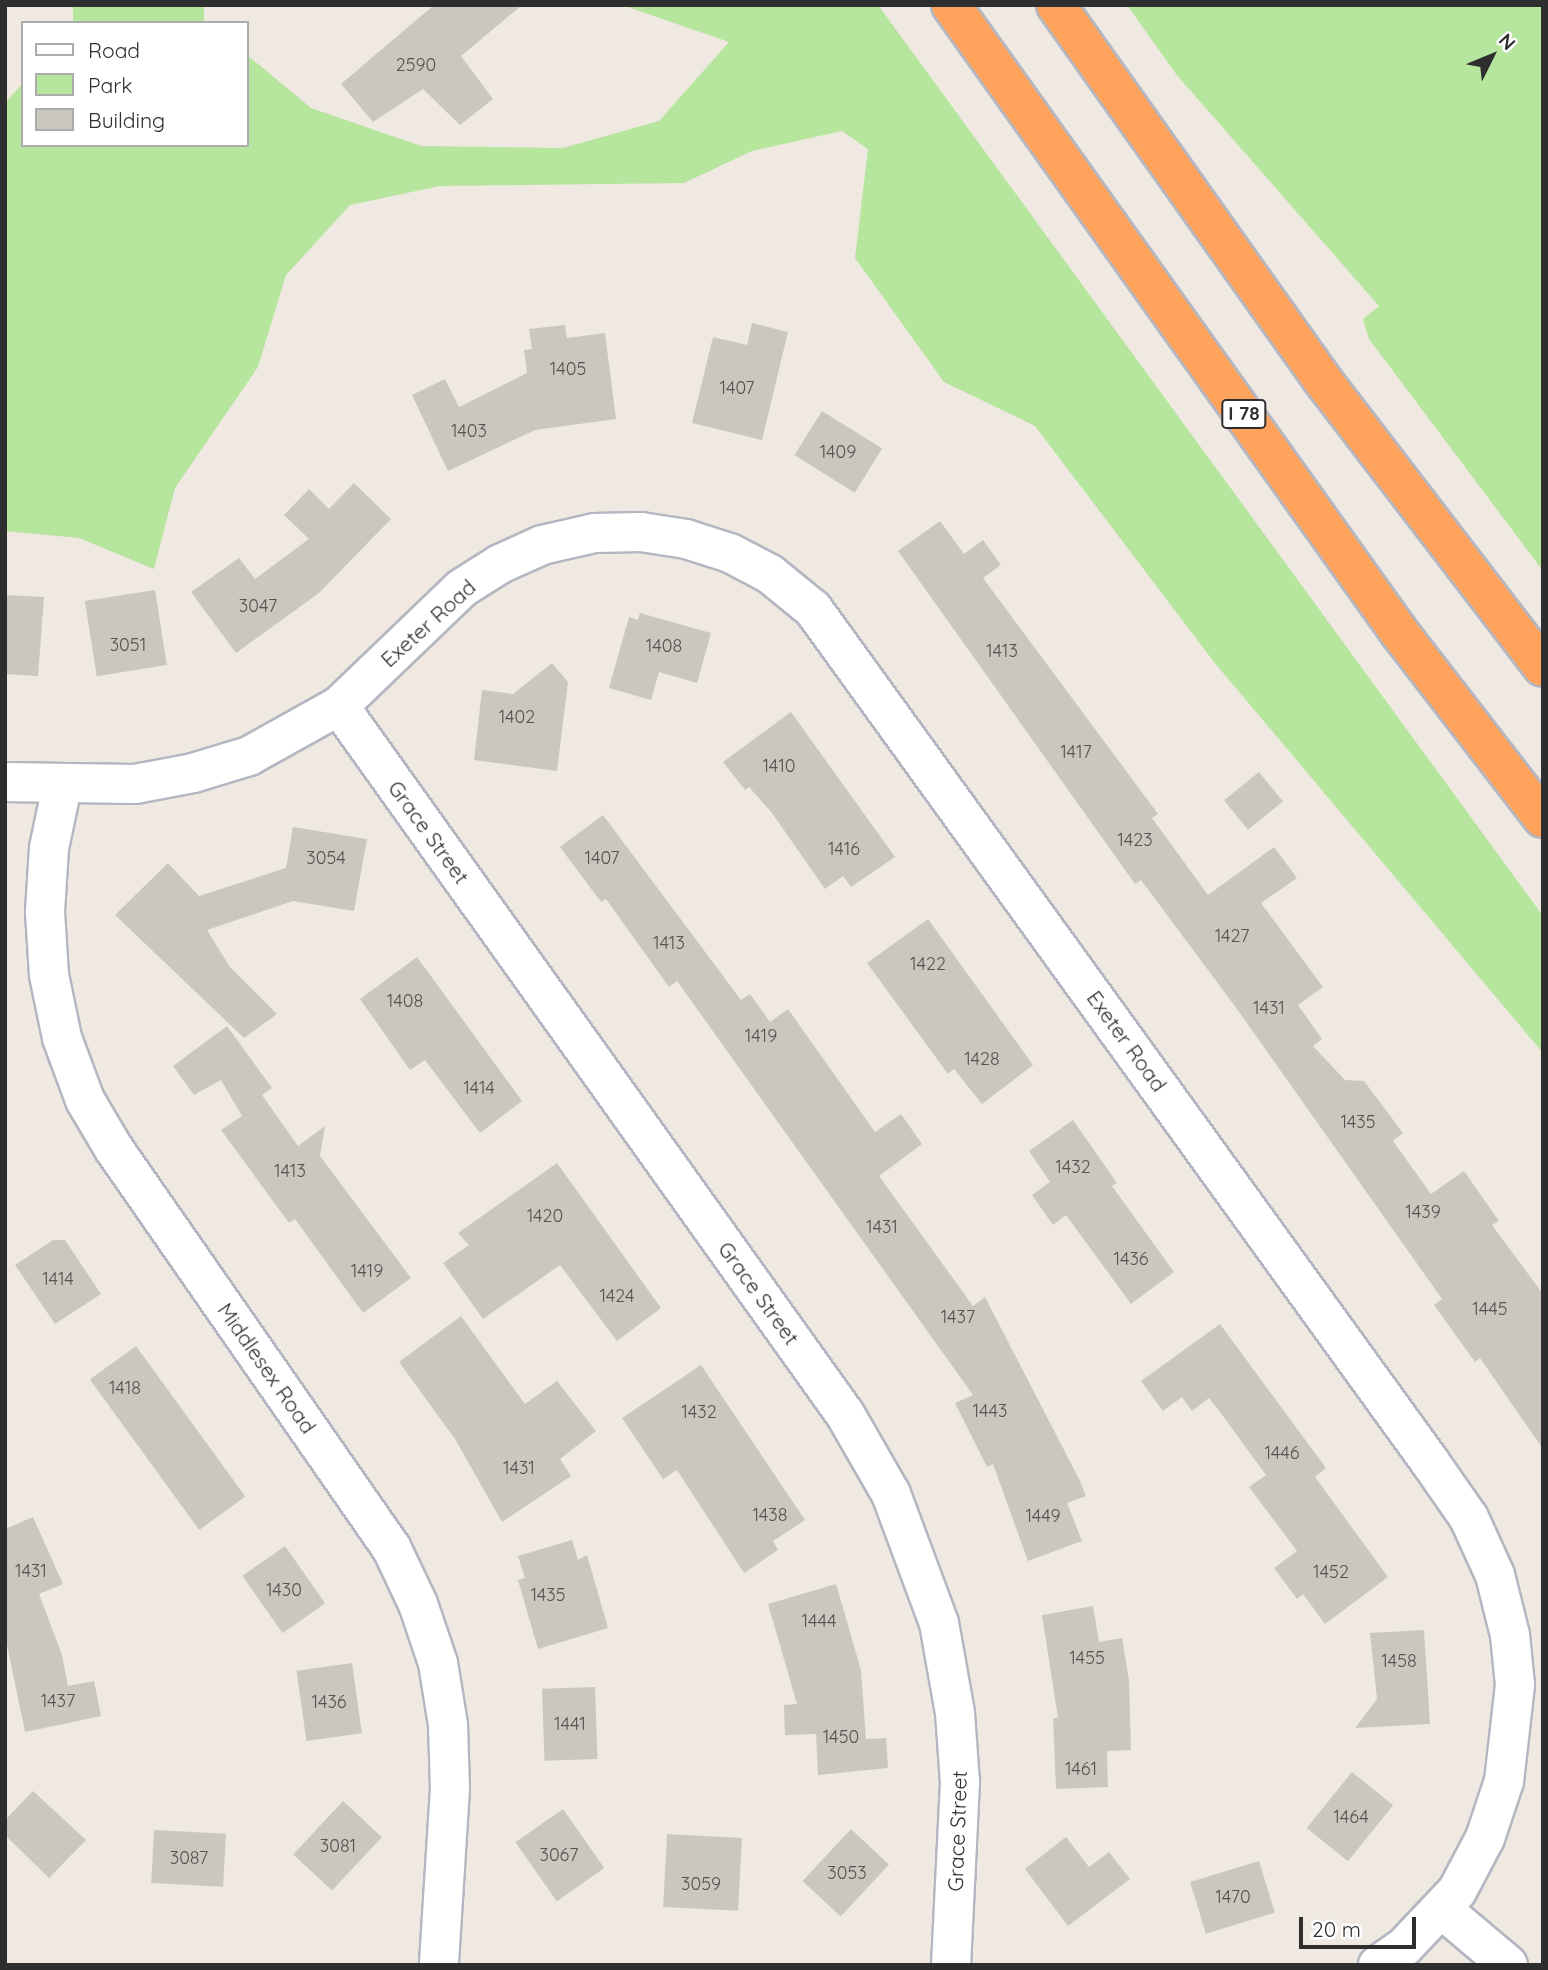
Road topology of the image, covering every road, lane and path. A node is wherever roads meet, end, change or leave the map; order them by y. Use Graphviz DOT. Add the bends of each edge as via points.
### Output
graph roads {
  1 [pos="951,5"];
  2 [pos="1056,5"];
  3 [pos="1543,667"];
  4 [pos="340,706"];
  5 [pos="5,782"];
  6 [pos="62,786"];
  7 [pos="1543,818"];
  8 [pos="1443,1910"];
  9 [pos="439,1965"];
  10 [pos="951,1965"];
  11 [pos="1378,1965"];
  12 [pos="1508,1965"];
  1 -- 7 [label="highway, I 78" via="1399,632"];
  2 -- 3 [label="highway" via="1321,379"];
  4 -- 6 [label="street, Exeter Road" via="260,751 193,773 135,784"];
  4 -- 8 [label="street, Exeter Road" via="462,589 500,564 542,545 596,533 652,534 730,553 770,574 813,609 1469,1518 1495,1575 1510,1635 1513,1734 1504,1781 1485,1838"];
  4 -- 10 [label="street, Grace Street" via="845,1414 891,1494 939,1623 955,1713 960,1782"];
  5 -- 6 [label="street, Exeter Road"];
  6 -- 9 [label="street, Middlesex Road" via="49,848 45,912 49,975 62,1038 85,1100 114,1149 391,1547 418,1604 438,1664 448,1725 450,1788"];
  8 -- 11 [label="street, Exeter Road"];
  8 -- 12 [label="street"];
}
